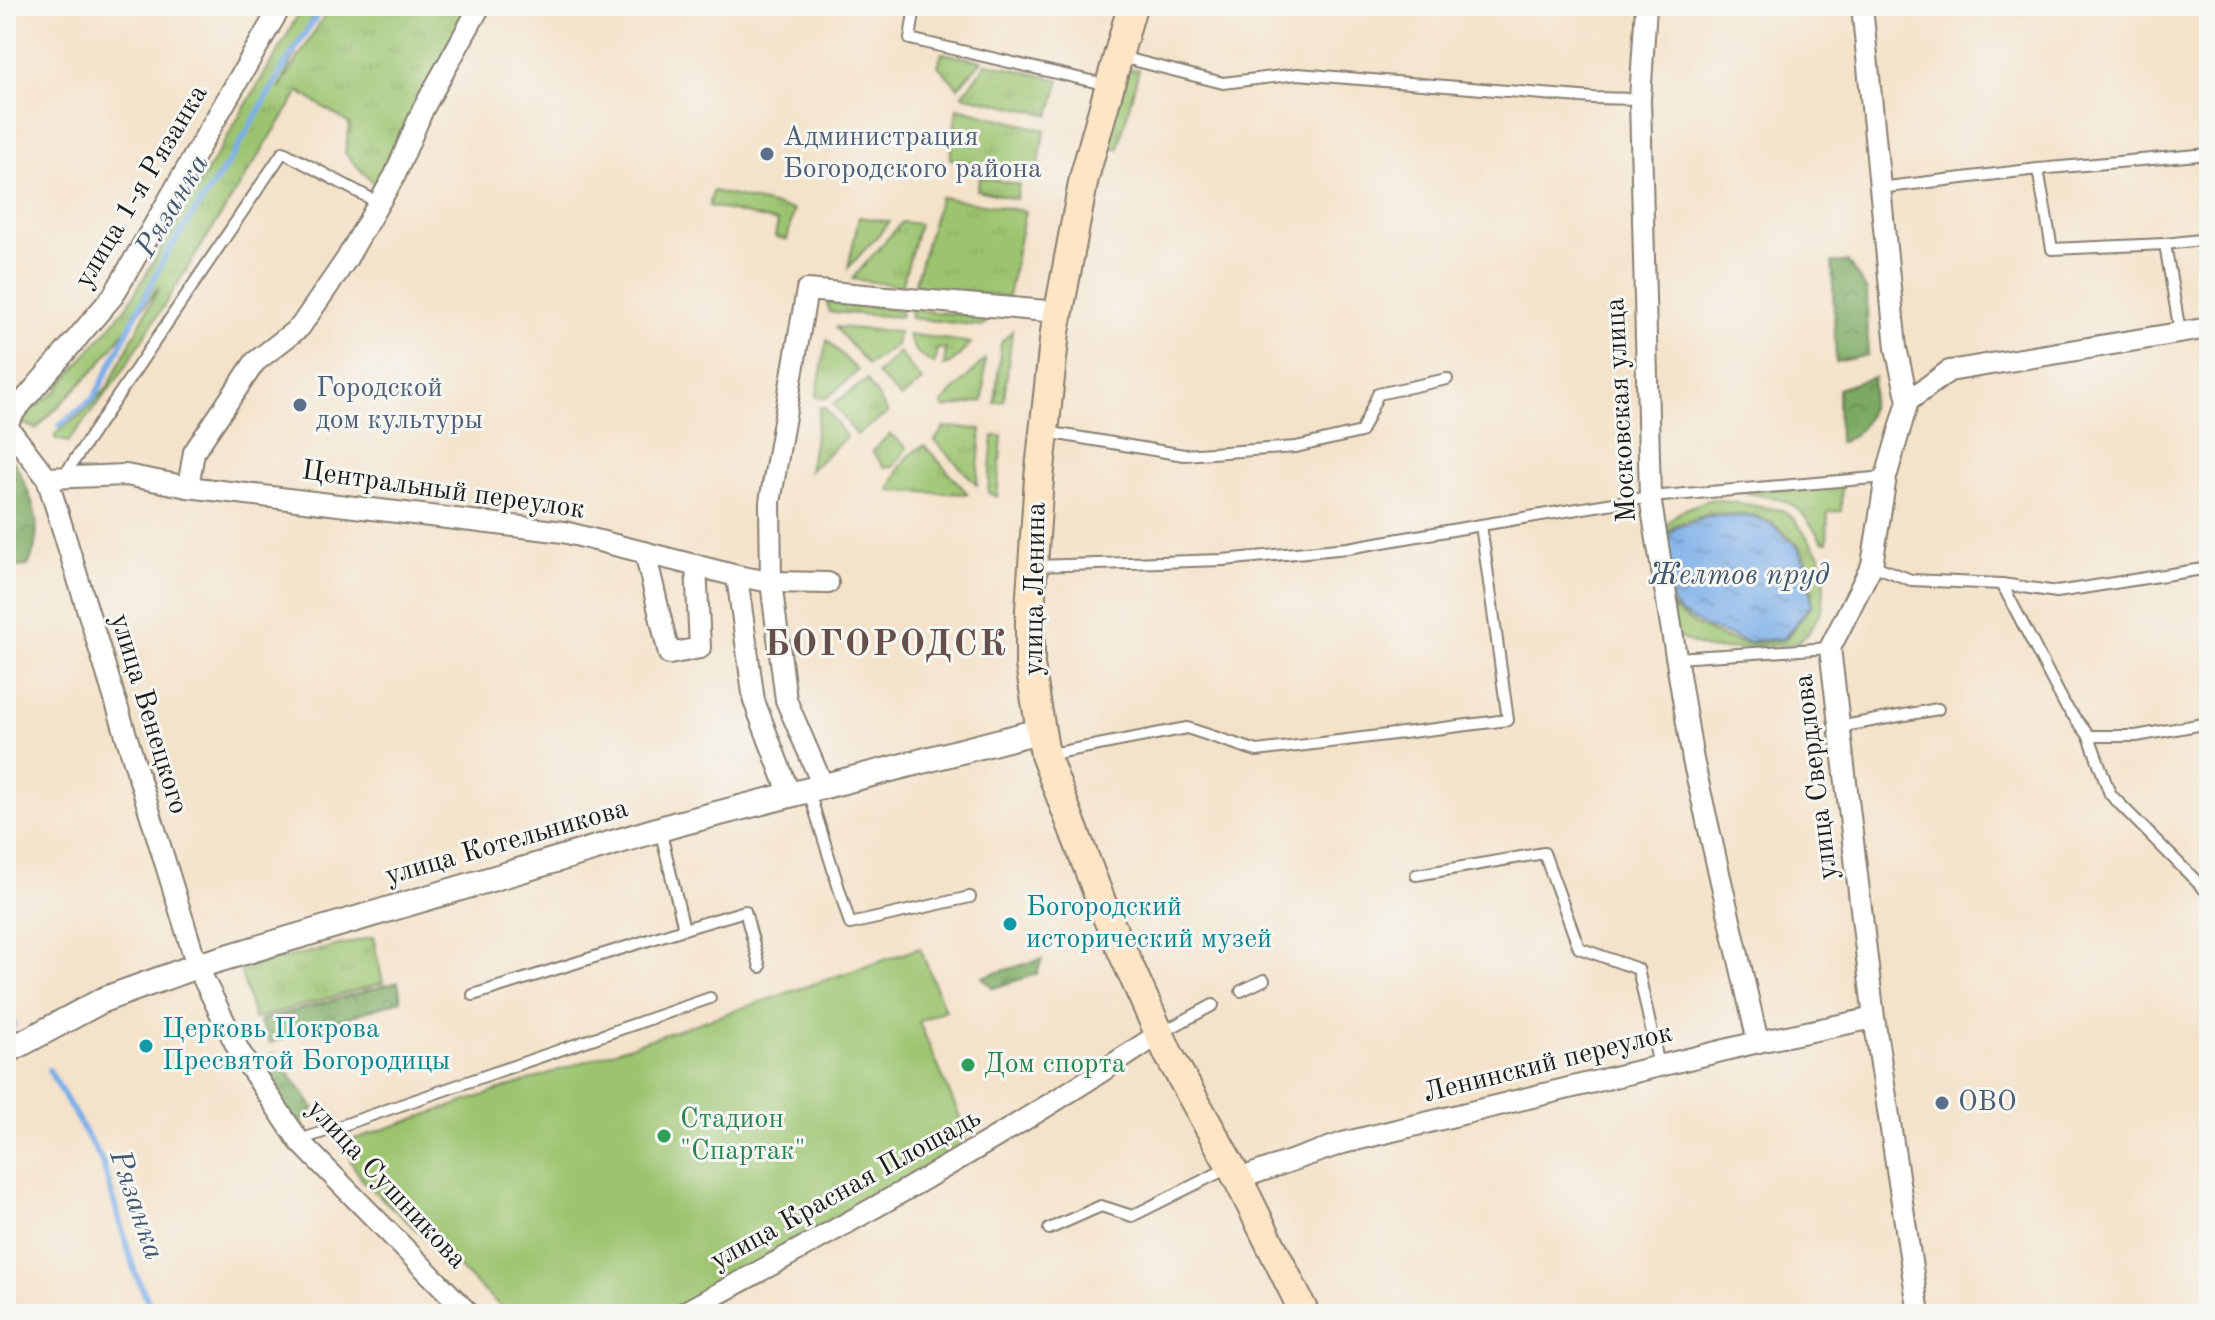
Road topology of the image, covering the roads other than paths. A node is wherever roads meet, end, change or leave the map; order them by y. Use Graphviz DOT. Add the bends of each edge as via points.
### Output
graph roads {
  1 [pos="281,6"];
  2 [pos="480,6"];
  3 [pos="915,6"];
  4 [pos="1132,6"];
  5 [pos="1646,6"];
  6 [pos="1862,6"];
  7 [pos="1119,56"];
  8 [pos="1110,86"];
  9 [pos="1640,99"];
  10 [pos="2209,154"];
  11 [pos="2038,169"];
  12 [pos="1879,188"];
  13 [pos="379,203"];
  14 [pos="2209,239"];
  15 [pos="2165,244"];
  16 [pos="1058,312"];
  17 [pos="2209,328"];
  18 [pos="2180,332"];
  19 [pos="1447,379"];
  20 [pos="1908,401"];
  21 [pos="6,425"];
  22 [pos="1044,432"];
  23 [pos="1886,477"];
  24 [pos="55,478"];
  25 [pos="188,487"];
  26 [pos="1650,497"];
  27 [pos="1481,525"];
  28 [pos="645,552"];
  29 [pos="696,565"];
  30 [pos="1872,565"];
  31 [pos="1033,566"];
  32 [pos="2209,568"];
  33 [pos="737,576"];
  34 [pos="771,582"];
  35 [pos="828,583"];
  36 [pos="2002,584"];
  37 [pos="1830,648"];
  38 [pos="1675,653"];
  39 [pos="1938,709"];
  40 [pos="2209,723"];
  41 [pos="1838,727"];
  42 [pos="2089,736"];
  43 [pos="1042,743"];
  44 [pos="807,790"];
  45 [pos="660,829"];
  46 [pos="1416,875"];
  47 [pos="2209,894"];
  48 [pos="970,897"];
  49 [pos="684,929"];
  50 [pos="197,966"];
  51 [pos="760,967"];
  52 [pos="1264,980"];
  53 [pos="1241,991"];
  54 [pos="473,995"];
  55 [pos="710,998"];
  56 [pos="1213,1005"];
  57 [pos="1874,1018"];
  58 [pos="1159,1034"];
  59 [pos="1758,1042"];
  60 [pos="6,1052"];
  61 [pos="1659,1066"];
  62 [pos="299,1141"];
  63 [pos="1235,1173"];
  64 [pos="1049,1229"];
  65 [pos="469,1314"];
  66 [pos="681,1314"];
  67 [pos="1305,1314"];
  68 [pos="1919,1314"];
  1 -- 21 [label="street, улица 1-я Рязанка" via="113,296"];
  2 -- 13 [label="street"];
  3 -- 8 [label="lane" via="910,39"];
  4 -- 7 [label="main road, улица Ленина"];
  5 -- 9 [label="street, Московская улица"];
  6 -- 12 [label="street, улица Свердлова"];
  7 -- 8 [label="main road, улица Ленина"];
  7 -- 9 [label="lane" via="1223,83 1298,74"];
  8 -- 16 [label="main road, улица Ленина" via="1084,178"];
  9 -- 26 [label="street, Московская улица"];
  10 -- 11 [label="lane"];
  11 -- 12 [label="lane"];
  11 -- 15 [label="lane" via="2052,249"];
  12 -- 20 [label="street, улица Свердлова" via="1896,348"];
  13 -- 24 [label="lane" via="283,152"];
  13 -- 25 [label="street" via="300,327 255,362 194,452"];
  14 -- 15 [label="lane"];
  15 -- 18 [label="lane"];
  16 -- 22 [label="main road, улица Ленина"];
  16 -- 34 [label="street" via="807,290 770,502"];
  17 -- 18 [label="street"];
  18 -- 20 [label="street" via="1949,371"];
  19 -- 22 [label="lane" via="1378,394 1361,432 1296,447 1184,455"];
  20 -- 23 [label="street, улица Свердлова"];
  21 -- 24 [label="street"];
  22 -- 31 [label="main road, улица Ленина"];
  23 -- 26 [label="lane"];
  23 -- 30 [label="street, улица Свердлова"];
  24 -- 25 [label="street, Центральный переулок" via="126,475"];
  24 -- 50 [label="street, улица Венецкого"];
  25 -- 28 [label="street, Центральный переулок" via="564,532"];
  26 -- 27 [label="lane"];
  26 -- 38 [label="street, Московская улица"];
  27 -- 31 [label="lane" via="1348,548 1223,560"];
  27 -- 43 [label="lane" via="1508,720 1257,751 1187,728"];
  28 -- 29 [label="street, Центральный переулок"];
  28 -- 29 [label="street" via="669,654 700,648"];
  29 -- 33 [label="street, Центральный переулок"];
  30 -- 36 [label="lane" via="1911,580"];
  30 -- 37 [label="street, улица Свердлова"];
  31 -- 43 [label="main road, улица Ленина" via="1030,665"];
  32 -- 36 [label="lane" via="2057,592"];
  33 -- 34 [label="street, Центральный переулок"];
  33 -- 44 [label="street" via="754,701"];
  34 -- 35 [label="street, Центральный переулок"];
  34 -- 44 [label="street" via="786,700"];
  36 -- 42 [label="lane" via="2065,705"];
  37 -- 38 [label="lane"];
  37 -- 41 [label="street, улица Свердлова"];
  38 -- 59 [label="street, Московская улица" via="1693,760"];
  39 -- 41 [label="lane"];
  40 -- 42 [label="lane" via="2136,736"];
  41 -- 57 [label="street, улица Свердлова"];
  42 -- 47 [label="lane" via="2110,794"];
  43 -- 44 [label="street, улица Котельникова"];
  43 -- 58 [label="main road, улица Ленина" via="1107,917"];
  44 -- 45 [label="street, улица Котельникова"];
  44 -- 48 [label="lane" via="850,924"];
  45 -- 49 [label="lane"];
  45 -- 50 [label="street, улица Котельникова"];
  46 -- 61 [label="lane" via="1544,853 1579,948 1638,969"];
  49 -- 51 [label="lane" via="745,911"];
  49 -- 54 [label="lane"];
  50 -- 60 [label="street, улица Котельникова" via="105,999"];
  50 -- 62 [label="street, улица Сушникова" via="239,1051"];
  52 -- 53 [label="lane"];
  55 -- 62 [label="lane"];
  56 -- 58 [label="lane"];
  57 -- 59 [label="street, Ленинский переулок"];
  57 -- 68 [label="street, улица Свердлова"];
  58 -- 63 [label="main road, улица Ленина"];
  58 -- 66 [label="street, улица Красная Площадь" via="976,1151"];
  59 -- 61 [label="street, Ленинский переулок"];
  61 -- 63 [label="street, Ленинский переулок"];
  62 -- 65 [label="street, улица Сушникова"];
  63 -- 64 [label="lane" via="1132,1216 1101,1206"];
  63 -- 67 [label="main road, улица Ленина"];
}
